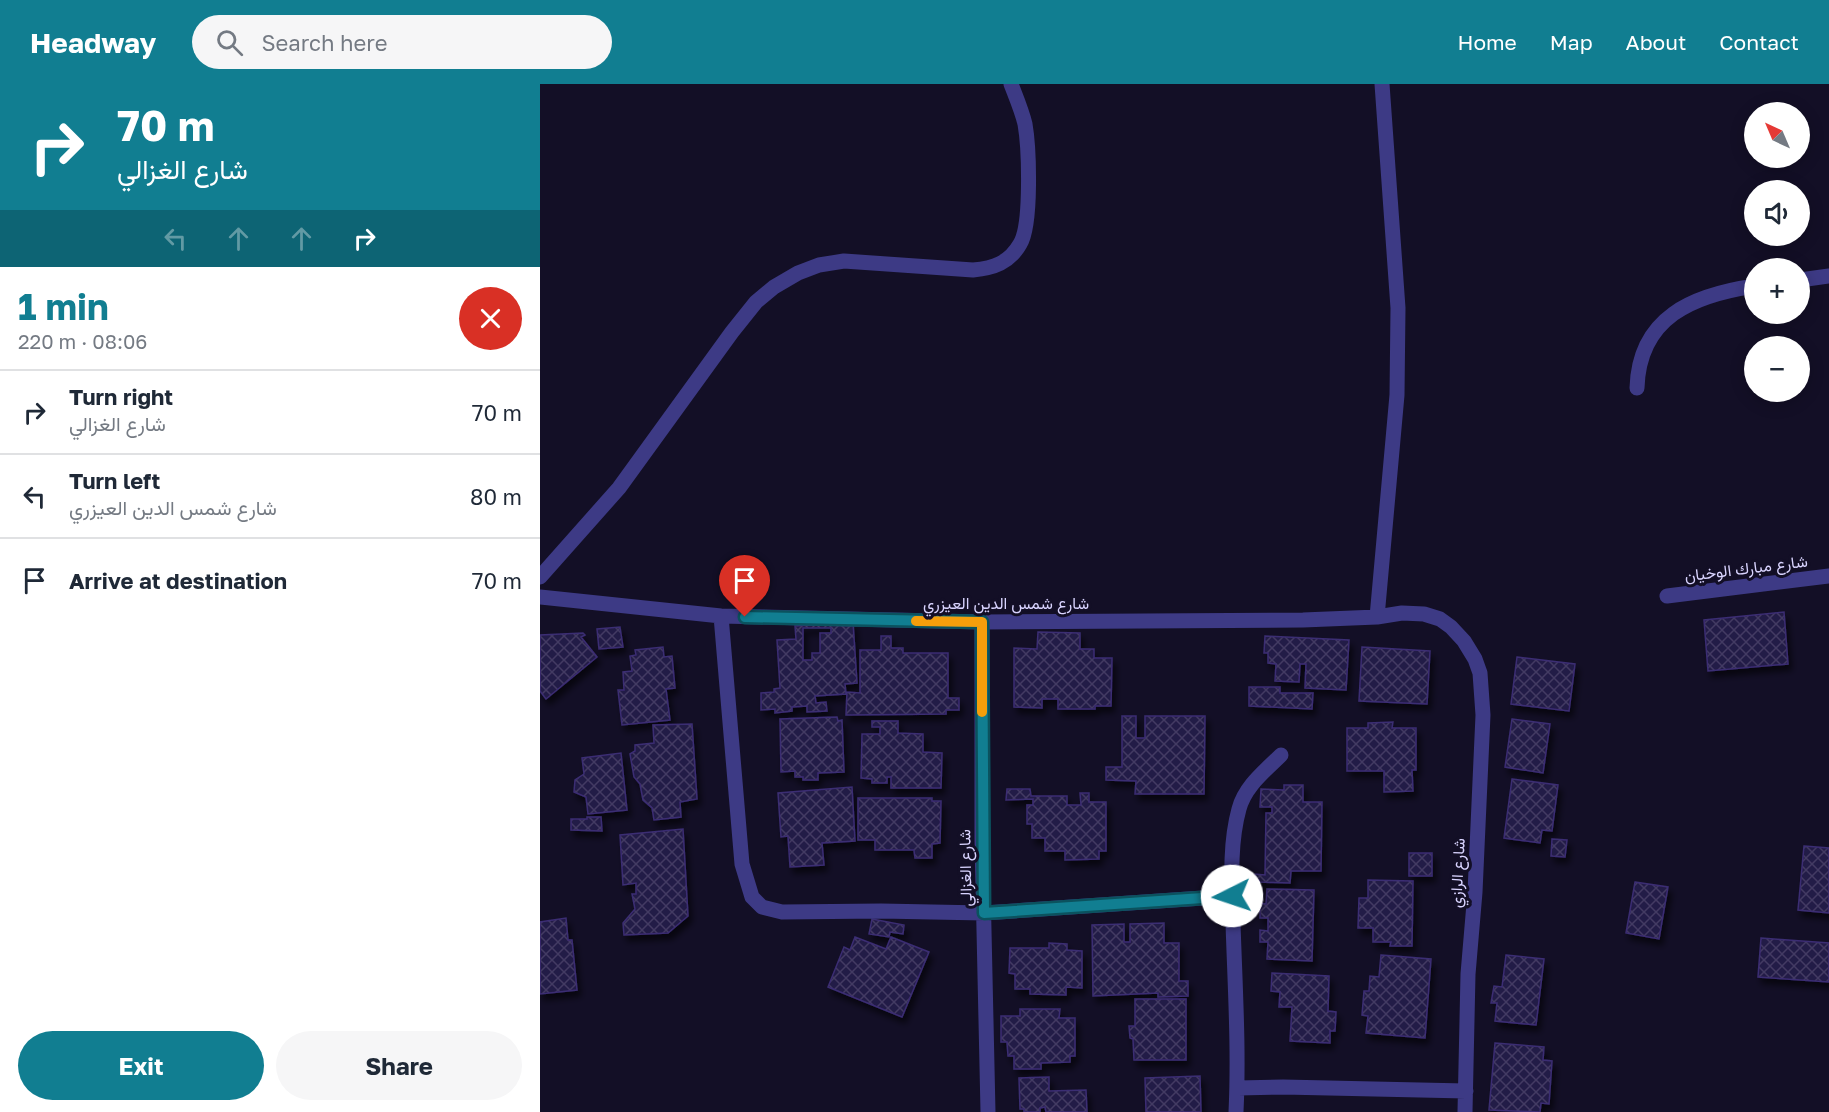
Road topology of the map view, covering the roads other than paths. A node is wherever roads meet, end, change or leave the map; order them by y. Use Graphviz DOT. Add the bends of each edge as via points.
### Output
graph roads {
  1 [pos="1011,84"];
  2 [pos="1382,84"];
  3 [pos="1829,276"];
  4 [pos="1810,279"];
  5 [pos="1744,288"];
  6 [pos="1637,388"];
  7 [pos="1829,576"];
  8 [pos="540,577"];
  9 [pos="1667,596"];
  10 [pos="540,597"];
  11 [pos="721,616"];
  12 [pos="1377,617"];
  13 [pos="982,622"];
  14 [pos="1464,641"];
  15 [pos="1281,755"];
  16 [pos="1232,896"];
  17 [pos="984,913"];
  18 [pos="1238,1088"];
  19 [pos="1466,1091"];
  20 [pos="988,1112"];
  21 [pos="1236,1112"];
  22 [pos="1465,1112"];
  1 -- 8 [label="street" via="1026,135 1027,223 1021,243 1006,261 992,268 973,270 844,261 819,265 774,287 732,332 619,488"];
  2 -- 12 [label="street" via="1398,308 1397,395"];
  3 -- 4 [label="street"];
  5 -- 6 [label="street" via="1706,297 1679,308 1664,320 1641,356"];
  7 -- 9 [label="street, شارع مبارك الوخيان"];
  10 -- 11 [label="street, شارع شمس الدين العيزري"];
  11 -- 13 [label="street, شارع شمس الدين العيزري"];
  11 -- 17 [label="street" via="742,864 752,897 762,907 782,912"];
  12 -- 13 [label="street, شارع شمس الدين العيزري"];
  12 -- 14 [label="street, شارع شمس الدين العيزري" via="1432,615"];
  13 -- 17 [label="street, شارع الغزالي"];
  14 -- 19 [label="street, شارع الرازي" via="1480,673 1483,715 1468,974"];
  15 -- 16 [label="street" via="1252,784 1239,808"];
  16 -- 17 [label="street"];
  16 -- 18 [label="street"];
  17 -- 20 [label="street, شارع الغزالي"];
  18 -- 19 [label="street"];
  18 -- 21 [label="street"];
  19 -- 22 [label="street, شارع الرازي"];
}
